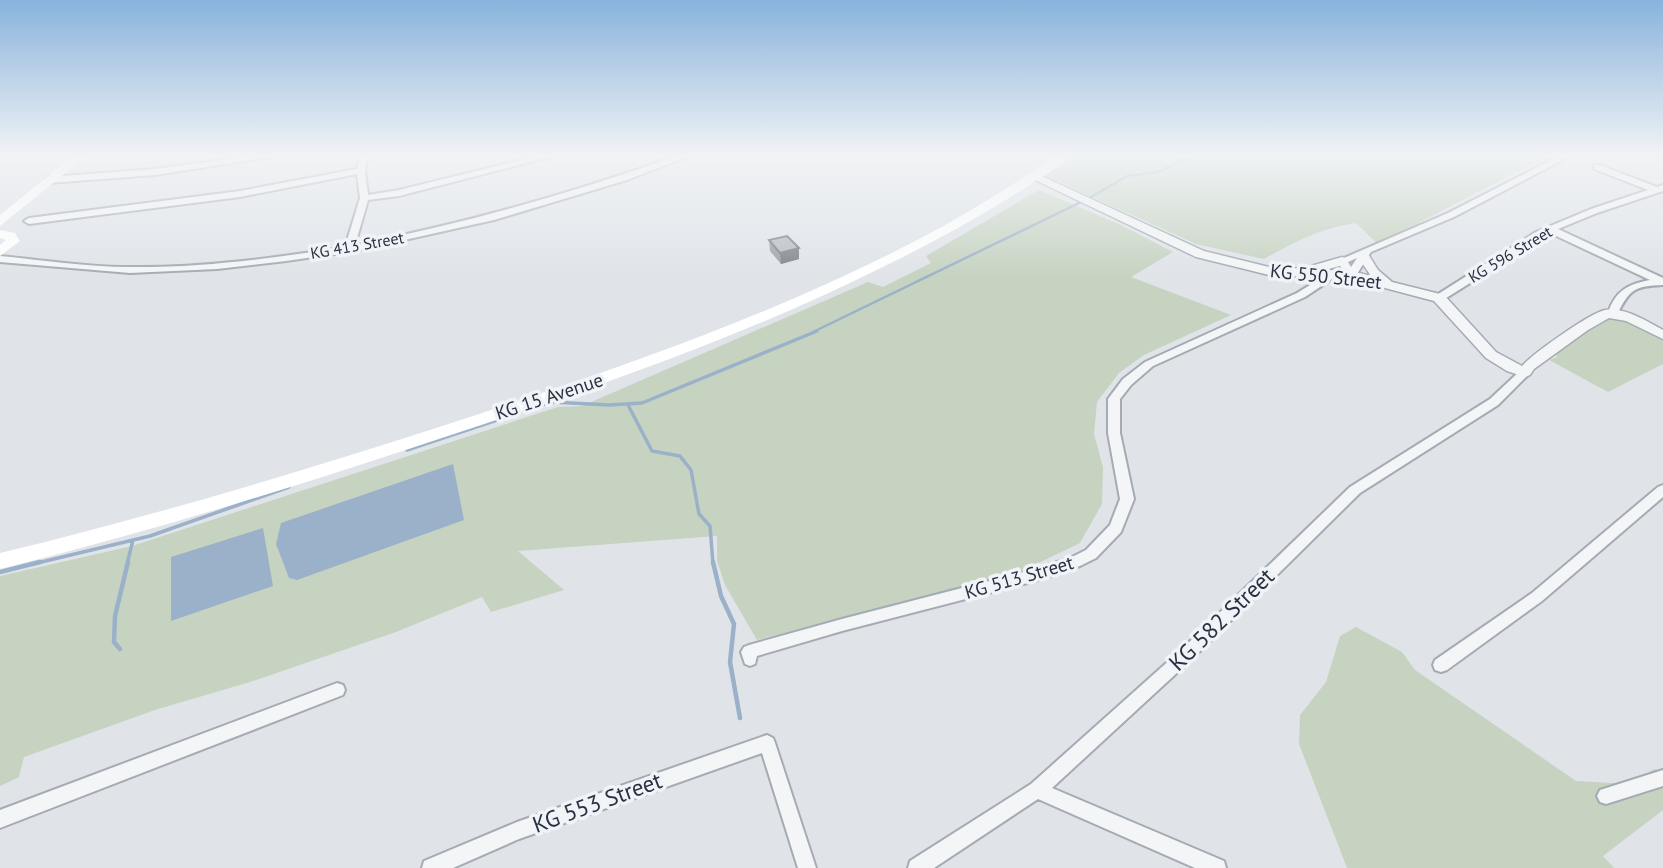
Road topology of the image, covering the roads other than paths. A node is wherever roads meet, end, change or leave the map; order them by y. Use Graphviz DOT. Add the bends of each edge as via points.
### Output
graph roads {
  1 [pos="31,196"];
  2 [pos="230,196"];
  3 [pos="381,196"];
  4 [pos="569,196"];
  5 [pos="1002,196"];
  6 [pos="1076,196"];
  7 [pos="1489,196"];
  8 [pos="1642,196"];
  9 [pos="364,198"];
  10 [pos="0,222"];
  11 [pos="29,222"];
  12 [pos="1550,229"];
  13 [pos="0,234"];
  14 [pos="349,248"];
  15 [pos="1,254"];
  16 [pos="1365,255"];
  17 [pos="1342,261"];
  18 [pos="1283,273"];
  19 [pos="1331,275"];
  20 [pos="1352,275"];
  21 [pos="1663,281"];
  22 [pos="1391,283"];
  23 [pos="1439,298"];
  24 [pos="1613,313"];
  25 [pos="1663,335"];
  26 [pos="1525,372"];
  27 [pos="1663,490"];
  28 [pos="0,561"];
  29 [pos="750,659"];
  30 [pos="1441,665"];
  31 [pos="337,690"];
  32 [pos="1663,778"];
  33 [pos="1037,790"];
  34 [pos="1606,796"];
  35 [pos="0,819"];
  36 [pos="431,868"];
  37 [pos="807,868"];
  38 [pos="917,868"];
  39 [pos="1217,868"];
  1 -- 10 [label="main road"];
  2 -- 11 [label="street"];
  3 -- 9 [label="street"];
  4 -- 14 [label="street, KG 413 Street"];
  5 -- 28 [label="main road, KG 15 Avenue" via="923,242 744,326 662,358 283,485"];
  6 -- 18 [label="street, KG 550 Street" via="1200,254"];
  7 -- 16 [label="street"];
  8 -- 12 [label="street, KG 596 Street"];
  9 -- 14 [label="street"];
  12 -- 21 [label="street"];
  12 -- 23 [label="street, KG 596 Street"];
  13 -- 15 [label="main road" via="13,241"];
  14 -- 15 [label="street, KG 413 Street" via="147,270 56,266"];
  16 -- 17 [label="street"];
  16 -- 20 [label="street"];
  16 -- 22 [label="street" via="1373,272"];
  17 -- 18 [label="street"];
  17 -- 20 [label="street"];
  18 -- 19 [label="street, KG 550 Street"];
  19 -- 20 [label="street, KG 550 Street"];
  19 -- 29 [label="street, KG 513 Street" via="1301,295 1160,358 1126,382 1114,399 1114,433 1127,499 1116,528 1091,554 1035,575 749,652"];
  20 -- 22 [label="street, KG 550 Street"];
  21 -- 24 [label="street" via="1624,291"];
  22 -- 23 [label="street, KG 550 Street"];
  23 -- 26 [label="street, KG 550 Street" via="1489,353"];
  24 -- 25 [label="street"];
  24 -- 26 [label="street" via="1583,327"];
  26 -- 33 [label="street, KG 582 Street" via="1494,402 1355,490 1187,654"];
  27 -- 30 [label="street" via="1537,597"];
  31 -- 35 [label="street"];
  32 -- 34 [label="street"];
  33 -- 38 [label="street, KG 582 Street"];
  33 -- 39 [label="street"];
  36 -- 37 [label="street, KG 553 Street" via="517,831 766,743"];
}
